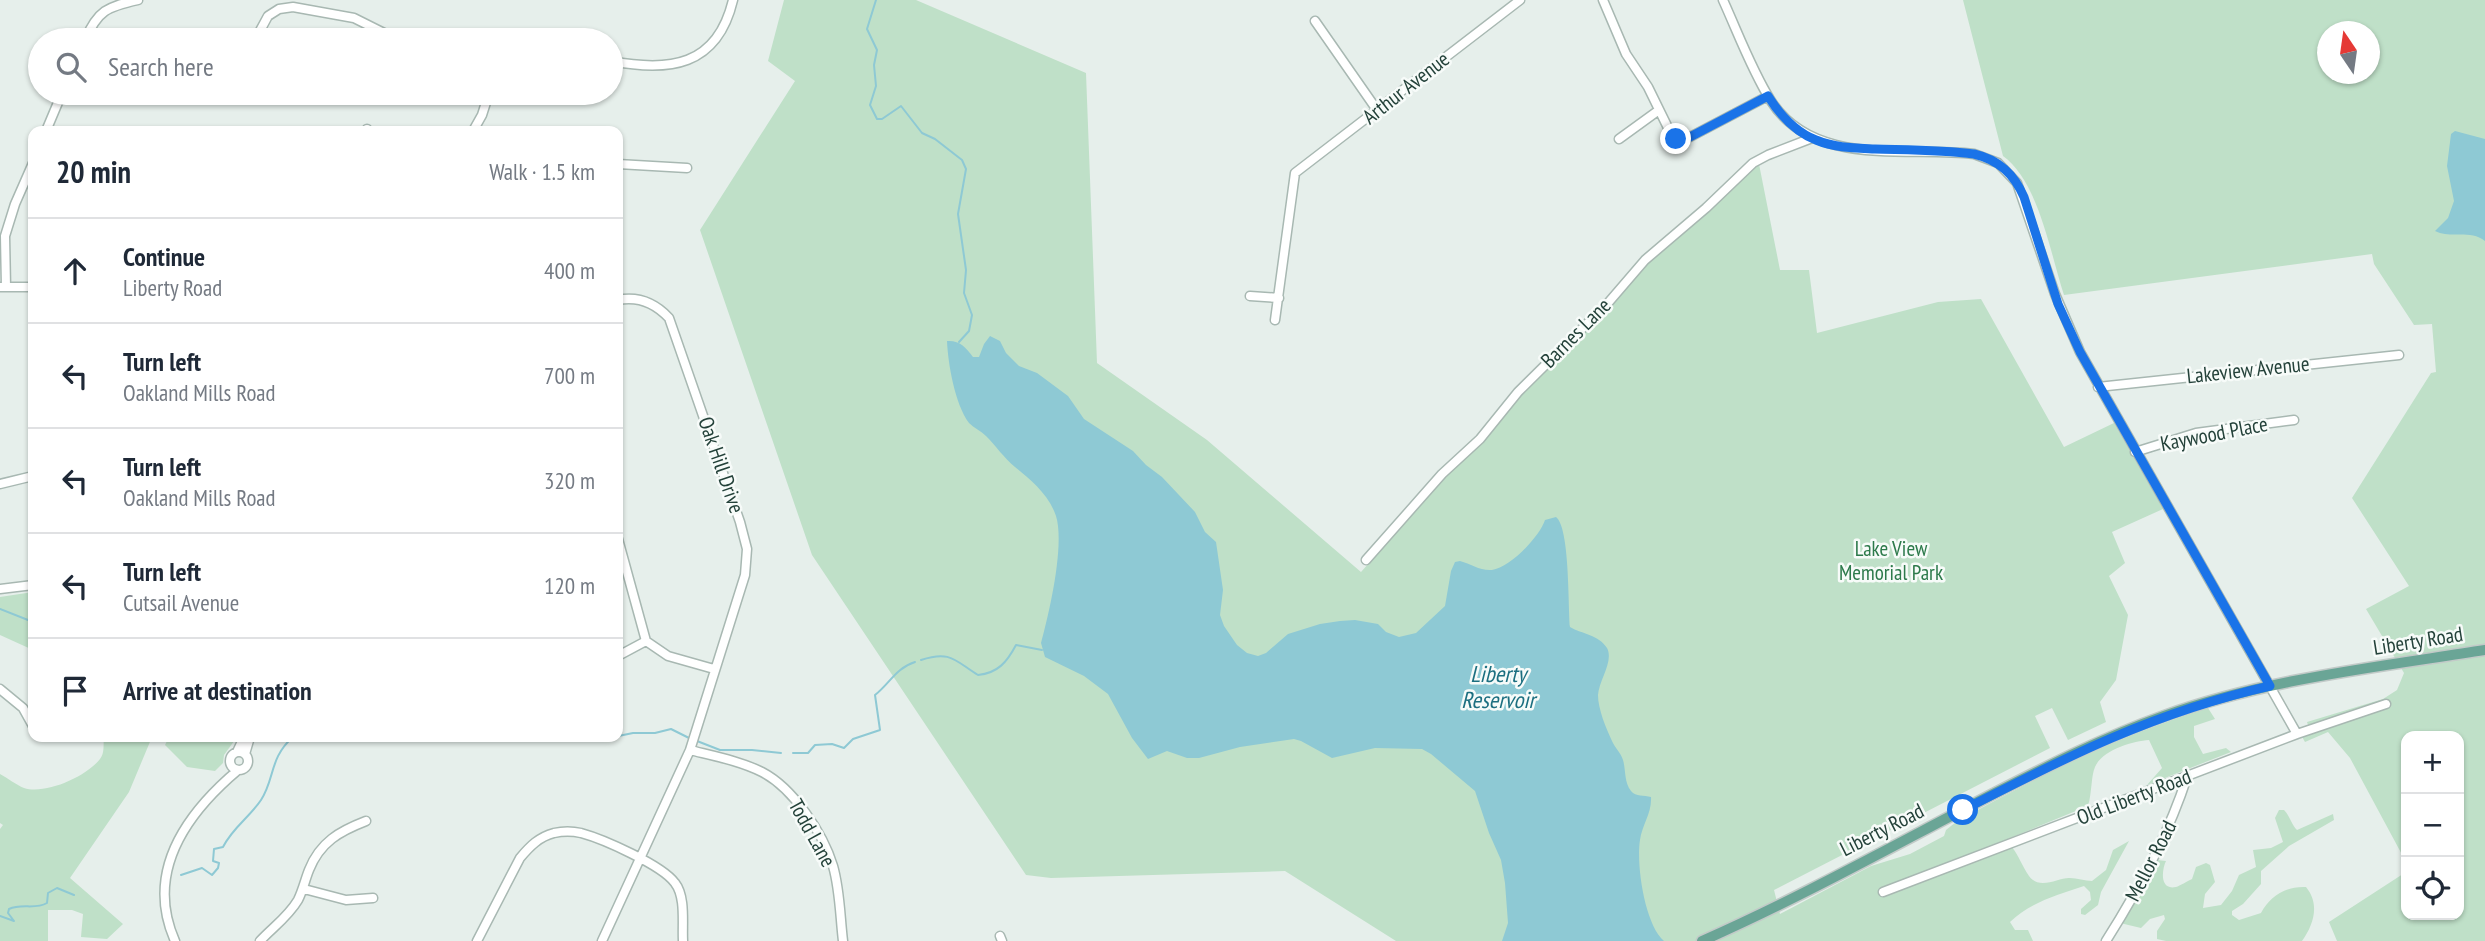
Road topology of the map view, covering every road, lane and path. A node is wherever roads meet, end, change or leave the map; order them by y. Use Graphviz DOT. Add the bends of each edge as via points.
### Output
graph roads {
  1 [pos="138,0"];
  2 [pos="733,0"];
  3 [pos="1520,0"];
  4 [pos="1603,0"];
  5 [pos="1723,0"];
  6 [pos="110,3"];
  7 [pos="1315,21"];
  8 [pos="91,28"];
  9 [pos="262,28"];
  10 [pos="374,28"];
  11 [pos="623,63"];
  12 [pos="1768,96"];
  13 [pos="57,105"];
  14 [pos="485,105"];
  15 [pos="1377,110"];
  16 [pos="1659,110"];
  17 [pos="48,126"];
  18 [pos="476,126"];
  19 [pos="1812,138"];
  20 [pos="1619,139"];
  21 [pos="623,164"];
  22 [pos="687,168"];
  23 [pos="28,174"];
  24 [pos="3,287"];
  25 [pos="28,287"];
  26 [pos="1250,296"];
  27 [pos="1279,298"];
  28 [pos="623,300"];
  29 [pos="1276,320"];
  30 [pos="2399,355"];
  31 [pos="2098,387"];
  32 [pos="2294,420"];
  33 [pos="2136,452"];
  34 [pos="28,477"];
  35 [pos="0,484"];
  36 [pos="623,557"];
  37 [pos="1366,560"];
  38 [pos="28,586"];
  39 [pos="0,589"];
  40 [pos="646,641"];
  41 [pos="2485,650"];
  42 [pos="623,653"];
  43 [pos="714,669"];
  44 [pos="2270,686"];
  45 [pos="0,689"];
  46 [pos="2386,704"];
  47 [pos="28,717"];
  48 [pos="2297,734"];
  49 [pos="242,742"];
  50 [pos="247,742"];
  51 [pos="690,750"];
  52 [pos="241,753"];
  53 [pos="230,763"];
  54 [pos="238,770"];
  55 [pos="2187,777"];
  56 [pos="224,782"];
  57 [pos="366,821"];
  58 [pos="641,859"];
  59 [pos="304,889"];
  60 [pos="1883,892"];
  61 [pos="373,898"];
  62 [pos="174,941"];
  63 [pos="260,941"];
  64 [pos="477,941"];
  65 [pos="602,941"];
  66 [pos="683,941"];
  67 [pos="843,941"];
  68 [pos="1702,941"];
  69 [pos="2106,941"];
  1 -- 6 [label="street"];
  2 -- 11 [label="street" via="721,30 696,56 662,66"];
  3 -- 15 [label="street, Arthur Avenue"];
  4 -- 16 [label="street" via="1626,54"];
  5 -- 12 [label="street"];
  6 -- 8 [label="street"];
  7 -- 15 [label="street"];
  9 -- 10 [label="street" via="268,16 293,7 354,18"];
  12 -- 16 [label="street" via="1680,140 1671,135"];
  12 -- 19 [label="street" via="1790,124"];
  13 -- 17 [label="street"];
  14 -- 18 [label="street"];
  15 -- 27 [label="street, Arthur Avenue" via="1295,173"];
  16 -- 20 [label="street"];
  19 -- 31 [label="street" via="1848,148 1974,154 2007,170 2021,192 2058,304"];
  19 -- 37 [label="street, Barnes Lane" via="1753,163 1645,260"];
  21 -- 22 [label="street"];
  23 -- 24 [label="street" via="5,236"];
  24 -- 25 [label="street"];
  26 -- 27 [label="street"];
  27 -- 29 [label="street"];
  28 -- 43 [label="street, Oak Hill Drive" via="648,302 669,318 745,540 745,575"];
  30 -- 31 [label="street, Lakeview Avenue"];
  31 -- 33 [label="street"];
  32 -- 33 [label="street, Kaywood Place" via="2204,432"];
  33 -- 44 [label="street"];
  34 -- 35 [label="street"];
  36 -- 40 [label="street"];
  38 -- 39 [label="street"];
  40 -- 42 [label="street"];
  40 -- 43 [label="street" via="668,656"];
  41 -- 44 [label="main road, Liberty Road"];
  43 -- 51 [label="street, Oak Hill Drive"];
  44 -- 48 [label="street"];
  44 -- 68 [label="main road, Liberty Road" via="2166,715 2094,744"];
  45 -- 47 [label="street"];
  46 -- 48 [label="street, Old Liberty Road"];
  48 -- 55 [label="street, Old Liberty Road"];
  49 -- 52 [label="street"];
  50 -- 52 [label="street"];
  51 -- 58 [label="street, Oak Hill Drive"];
  51 -- 67 [label="street, Todd Lane" via="764,773 794,797 832,863"];
  52 -- 53 [label="street" via="231,756"];
  52 -- 54 [label="street" via="248,760"];
  53 -- 54 [label="street"];
  53 -- 56 [label="street"];
  54 -- 56 [label="street"];
  55 -- 60 [label="street, Old Liberty Road"];
  55 -- 69 [label="street, Mellor Road" via="2167,834"];
  56 -- 62 [label="street" via="190,817 172,855 165,894"];
  57 -- 59 [label="street" via="338,832 322,848"];
  58 -- 64 [label="street" via="583,834 544,836 520,858"];
  58 -- 65 [label="street, Oak Hill Drive"];
  58 -- 66 [label="street" via="676,883"];
  59 -- 61 [label="street" via="346,900"];
  59 -- 63 [label="street" via="284,920"];
}
